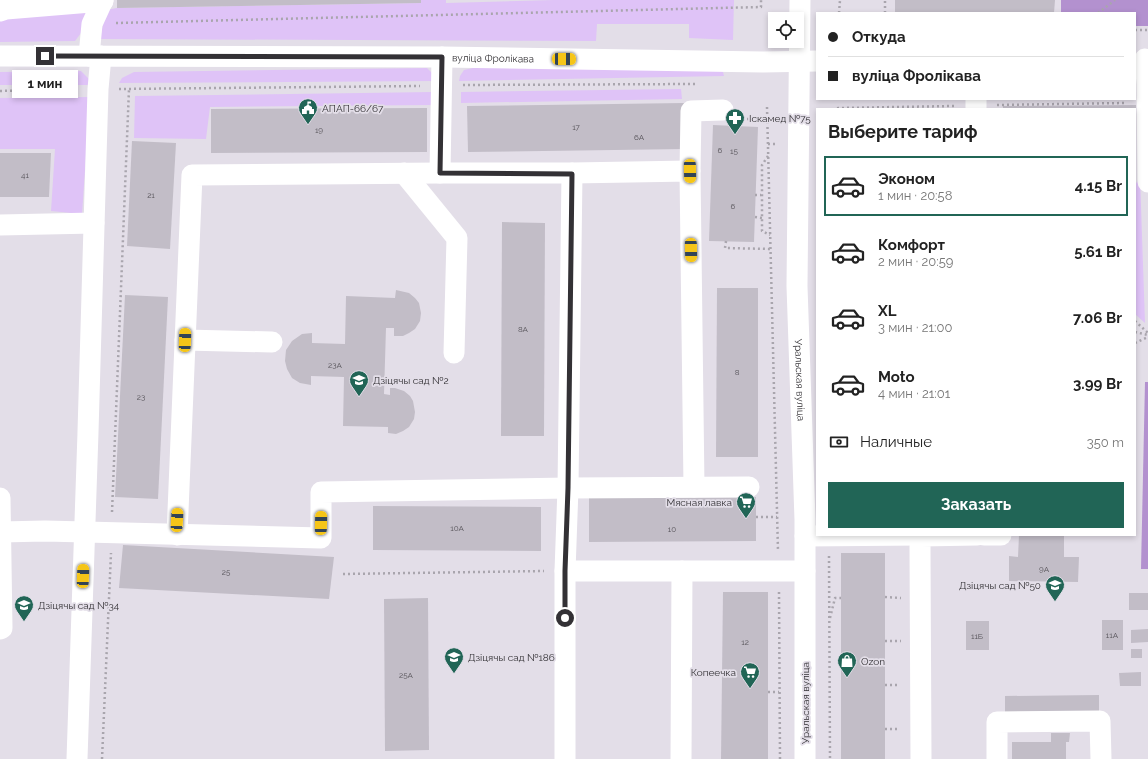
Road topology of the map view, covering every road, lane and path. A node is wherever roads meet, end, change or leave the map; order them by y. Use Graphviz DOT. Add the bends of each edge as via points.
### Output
graph roads {
  1 [pos="761,0"];
  2 [pos="800,0"];
  3 [pos="840,0"];
  4 [pos="885,0"];
  5 [pos="1115,0"];
  6 [pos="103,1"];
  7 [pos="0,11"];
  8 [pos="840,12"];
  9 [pos="885,12"];
  10 [pos="1099,12"];
  11 [pos="92,24"];
  12 [pos="1136,30"];
  13 [pos="1148,30"];
  14 [pos="0,56"];
  15 [pos="95,56"];
  16 [pos="442,57"];
  17 [pos="1143,59"];
  18 [pos="808,61"];
  19 [pos="702,84"];
  20 [pos="442,85"];
  21 [pos="98,89"];
  22 [pos="129,89"];
  23 [pos="0,91"];
  24 [pos="1147,103"];
  25 [pos="976,104"];
  26 [pos="767,107"];
  27 [pos="838,108"];
  28 [pos="729,115"];
  29 [pos="767,119"];
  30 [pos="768,156"];
  31 [pos="690,171"];
  32 [pos="404,173"];
  33 [pos="440,173"];
  34 [pos="572,174"];
  35 [pos="1148,182"];
  36 [pos="755,195"];
  37 [pos="762,196"];
  38 [pos="754,217"];
  39 [pos="762,218"];
  40 [pos="94,223"];
  41 [pos="0,225"];
  42 [pos="770,235"];
  43 [pos="726,241"];
  44 [pos="771,249"];
  45 [pos="1136,323"];
  46 [pos="1136,332"];
  47 [pos="1148,335"];
  48 [pos="185,340"];
  49 [pos="272,342"];
  50 [pos="1136,342"];
  51 [pos="454,353"];
  52 [pos="694,487"];
  53 [pos="749,487"];
  54 [pos="568,488"];
  55 [pos="0,498"];
  56 [pos="756,517"];
  57 [pos="777,517"];
  58 [pos="1,532"];
  59 [pos="84,533"];
  60 [pos="111,533"];
  61 [pos="176,534"];
  62 [pos="805,536"];
  63 [pos="816,536"];
  64 [pos="921,536"];
  65 [pos="829,554"];
  66 [pos="682,570"];
  67 [pos="779,570"];
  68 [pos="565,571"];
  69 [pos="804,571"];
  70 [pos="343,574"];
  71 [pos="841,598"];
  72 [pos="829,622"];
  73 [pos="0,630"];
  74 [pos="768,692"];
  75 [pos="779,692"];
  76 [pos="77,759"];
  77 [pos="102,759"];
  78 [pos="565,759"];
  79 [pos="681,759"];
  80 [pos="780,759"];
  81 [pos="805,759"];
  82 [pos="830,759"];
  83 [pos="921,759"];
  84 [pos="997,759"];
  85 [pos="1101,759"];
  1 -- 11 [label="path" via="761,7"];
  2 -- 18 [label="street, Уральская вуліца"];
  3 -- 8 [label="path"];
  4 -- 9 [label="path"];
  5 -- 10 [label="path"];
  6 -- 7 [label="street"];
  6 -- 11 [label="street"];
  11 -- 15 [label="street"];
  12 -- 13 [label="path"];
  14 -- 15 [label="street, вуліца Фролікава"];
  15 -- 16 [label="street, вуліца Фролікава"];
  15 -- 21 [label="street"];
  16 -- 18 [label="street, вуліца Фролікава"];
  16 -- 20 [label="street"];
  17 -- 24 [label="street"];
  18 -- 62 [label="street, Уральская вуліца" via="797,286"];
  19 -- 20 [label="path"];
  20 -- 22 [label="path"];
  20 -- 33 [label="street"];
  21 -- 22 [label="path"];
  21 -- 23 [label="path"];
  21 -- 40 [label="street"];
  22 -- 60 [label="path"];
  24 -- 25 [label="path"];
  24 -- 35 [label="street"];
  25 -- 27 [label="path"];
  26 -- 29 [label="path"];
  28 -- 29 [label="path"];
  28 -- 31 [label="street" via="691,111"];
  29 -- 30 [label="path"];
  30 -- 37 [label="path" via="762,165"];
  30 -- 42 [label="path"];
  31 -- 34 [label="street"];
  31 -- 52 [label="street"];
  32 -- 33 [label="street"];
  32 -- 48 [label="street" via="192,175"];
  32 -- 51 [label="street" via="457,238"];
  33 -- 34 [label="street"];
  34 -- 54 [label="street"];
  36 -- 37 [label="path"];
  37 -- 39 [label="path"];
  38 -- 39 [label="path"];
  39 -- 42 [label="path" via="762,231"];
  40 -- 41 [label="street"];
  40 -- 59 [label="street"];
  42 -- 44 [label="path"];
  43 -- 44 [label="path" via="725,248"];
  44 -- 57 [label="path"];
  45 -- 47 [label="path"];
  46 -- 47 [label="path"];
  47 -- 50 [label="path"];
  48 -- 49 [label="street"];
  48 -- 61 [label="street"];
  52 -- 53 [label="street"];
  52 -- 54 [label="street"];
  54 -- 61 [label="street" via="322,492 321,538"];
  54 -- 68 [label="street"];
  55 -- 58 [label="street"];
  56 -- 57 [label="path"];
  57 -- 67 [label="path"];
  58 -- 59 [label="street"];
  58 -- 73 [label="street"];
  59 -- 60 [label="street"];
  59 -- 76 [label="street"];
  60 -- 61 [label="street"];
  60 -- 77 [label="path"];
  62 -- 63 [label="street"];
  62 -- 69 [label="street, Уральская вуліца"];
  64 -- 83 [label="street"];
  65 -- 72 [label="path"];
  66 -- 67 [label="street"];
  66 -- 68 [label="street"];
  66 -- 79 [label="street"];
  67 -- 69 [label="street"];
  67 -- 75 [label="path"];
  68 -- 70 [label="path"];
  68 -- 78 [label="street"];
  69 -- 81 [label="street, Уральская вуліца"];
  71 -- 72 [label="path" via="835,598"];
  72 -- 82 [label="path"];
  74 -- 75 [label="path"];
  75 -- 80 [label="path"];
  84 -- 85 [label="street" via="997,722 1100,721"];
}
